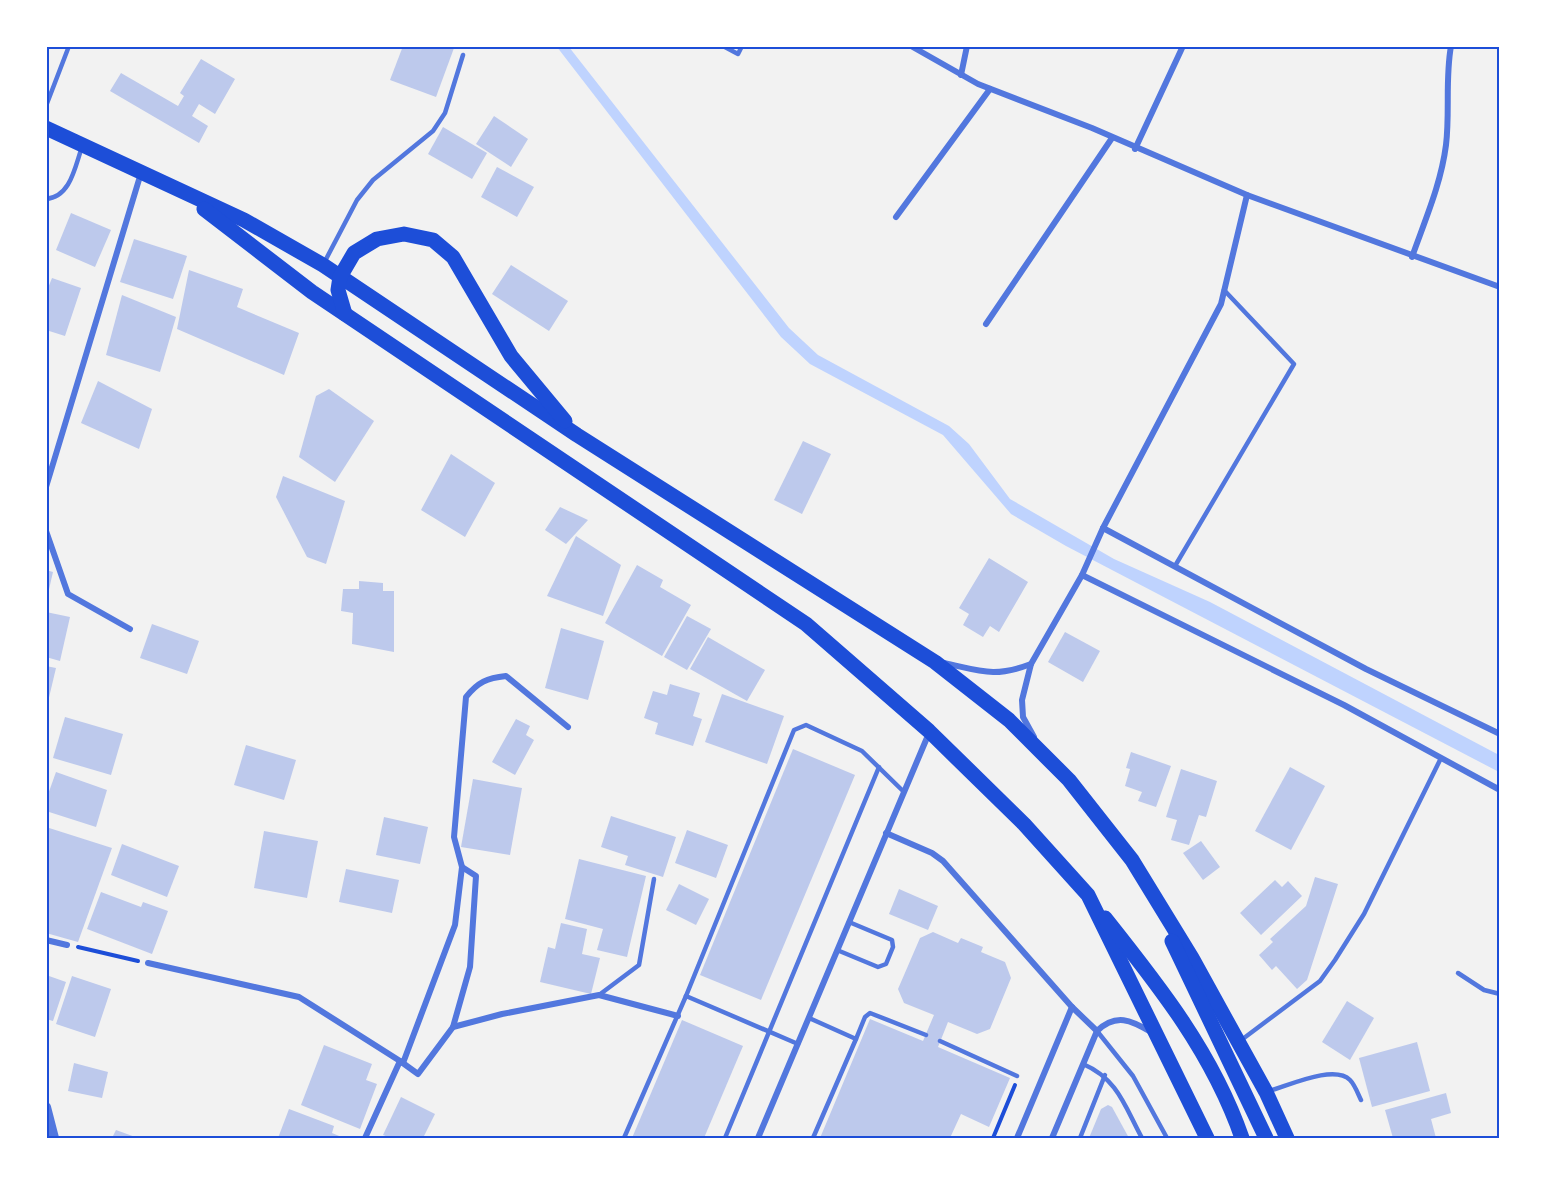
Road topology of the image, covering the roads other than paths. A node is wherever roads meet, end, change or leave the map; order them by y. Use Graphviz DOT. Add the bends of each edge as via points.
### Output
graph roads {
  1 [pos="69,46"];
  2 [pos="723,46"];
  3 [pos="742,46"];
  4 [pos="911,46"];
  5 [pos="967,46"];
  6 [pos="1183,46"];
  7 [pos="1451,46"];
  8 [pos="463,55"];
  9 [pos="961,75"];
  10 [pos="990,89"];
  11 [pos="46,106"];
  12 [pos="46,128"];
  13 [pos="1112,138"];
  14 [pos="83,144"];
  15 [pos="1135,149"];
  16 [pos="141,172"];
  17 [pos="185,194"];
  18 [pos="1247,195"];
  19 [pos="46,199"];
  20 [pos="896,217"];
  21 [pos="1412,257"];
  22 [pos="323,265"];
  23 [pos="340,277"];
  24 [pos="1500,287"];
  25 [pos="1224,290"];
  26 [pos="345,314"];
  27 [pos="986,324"];
  28 [pos="577,435"];
  29 [pos="46,488"];
  30 [pos="1103,528"];
  31 [pos="46,531"];
  32 [pos="1175,566"];
  33 [pos="1083,571"];
  34 [pos="130,629"];
  35 [pos="935,662"];
  36 [pos="1031,664"];
  37 [pos="568,727"];
  38 [pos="929,731"];
  39 [pos="1500,734"];
  40 [pos="1040,749"];
  41 [pos="1441,758"];
  42 [pos="879,767"];
  43 [pos="1500,790"];
  44 [pos="904,792"];
  45 [pos="886,833"];
  46 [pos="1132,860"];
  47 [pos="462,867"];
  48 [pos="654,879"];
  49 [pos="1088,895"];
  50 [pos="849,922"];
  51 [pos="46,940"];
  52 [pos="67,945"];
  53 [pos="837,950"];
  54 [pos="148,963"];
  55 [pos="1458,973"];
  56 [pos="1500,994"];
  57 [pos="599,995"];
  58 [pos="686,996"];
  59 [pos="1072,1007"];
  60 [pos="678,1016"];
  61 [pos="808,1018"];
  62 [pos="453,1027"];
  63 [pos="769,1031"];
  64 [pos="1097,1031"];
  65 [pos="926,1035"];
  66 [pos="1157,1035"];
  67 [pos="856,1039"];
  68 [pos="940,1041"];
  69 [pos="1238,1042"];
  70 [pos="798,1044"];
  71 [pos="402,1062"];
  72 [pos="1083,1064"];
  73 [pos="1105,1075"];
  74 [pos="1017,1076"];
  75 [pos="1266,1092"];
  76 [pos="1361,1100"];
  77 [pos="46,1107"];
  78 [pos="54,1138"];
  79 [pos="365,1138"];
  80 [pos="624,1138"];
  81 [pos="725,1138"];
  82 [pos="758,1138"];
  83 [pos="813,1138"];
  84 [pos="1017,1138"];
  85 [pos="1052,1138"];
  86 [pos="1080,1138"];
  87 [pos="1142,1138"];
  88 [pos="1167,1138"];
  89 [pos="1207,1138"];
  90 [pos="1242,1138"];
  91 [pos="1266,1138"];
  92 [pos="1287,1138"];
  1 -- 11 [label="lane"];
  2 -- 3 [label="lane" via="738,54"];
  4 -- 9 [label="street"];
  5 -- 9 [label="street"];
  6 -- 15 [label="street"];
  7 -- 21 [label="street" via="1441,174"];
  8 -- 22 [label="lane" via="445,113 433,131 373,180 357,200"];
  9 -- 10 [label="street"];
  10 -- 13 [label="street"];
  10 -- 20 [label="street"];
  12 -- 14 [label="main road"];
  13 -- 15 [label="street"];
  13 -- 27 [label="street"];
  14 -- 16 [label="main road"];
  14 -- 19 [label="lane" via="68,187 56,198"];
  15 -- 18 [label="street"];
  16 -- 17 [label="main road"];
  16 -- 29 [label="street"];
  17 -- 22 [label="main road" via="243,220"];
  17 -- 26 [label="main road"];
  18 -- 21 [label="street"];
  18 -- 25 [label="street"];
  21 -- 24 [label="street"];
  22 -- 23 [label="main road"];
  23 -- 26 [label="main road" via="338,290"];
  23 -- 28 [label="main road"];
  23 -- 28 [label="main road" via="354,253 377,239 404,234 433,240 453,257 511,356"];
  25 -- 30 [label="street" via="1221,304"];
  25 -- 32 [label="lane" via="1294,364"];
  26 -- 38 [label="main road" via="806,624"];
  28 -- 35 [label="main road"];
  30 -- 32 [label="street"];
  30 -- 33 [label="street"];
  31 -- 34 [label="street" via="68,594"];
  32 -- 39 [label="street" via="1366,669"];
  33 -- 36 [label="street"];
  33 -- 41 [label="street"];
  35 -- 36 [label="street" via="988,673 1008,673"];
  35 -- 40 [label="main road"];
  36 -- 40 [label="street" via="1022,700 1023,717"];
  37 -- 47 [label="street" via="506,676 487,678 475,685 466,697 454,837"];
  38 -- 44 [label="street"];
  38 -- 49 [label="main road" via="1024,824"];
  40 -- 46 [label="main road"];
  41 -- 43 [label="street"];
  41 -- 69 [label="lane" via="1364,914 1320,981"];
  42 -- 44 [label="lane"];
  42 -- 58 [label="lane" via="862,751 810,726 801,725 794,730"];
  42 -- 63 [label="lane"];
  44 -- 45 [label="street"];
  45 -- 50 [label="street"];
  45 -- 59 [label="street" via="943,861"];
  46 -- 69 [label="main road"];
  46 -- 91 [label="main road"];
  47 -- 62 [label="street" via="476,876 470,967"];
  47 -- 71 [label="street" via="455,925"];
  48 -- 57 [label="lane" via="639,965"];
  49 -- 66 [label="main road"];
  49 -- 90 [label="main road" via="1187,1027 1220,1083"];
  50 -- 53 [label="street"];
  50 -- 53 [label="lane" via="892,940 886,964 878,968"];
  51 -- 52 [label="street"];
  53 -- 61 [label="street"];
  54 -- 71 [label="street" via="299,997"];
  55 -- 56 [label="lane" via="1484,990"];
  57 -- 60 [label="street"];
  57 -- 62 [label="street"];
  58 -- 60 [label="lane"];
  58 -- 63 [label="lane"];
  59 -- 64 [label="street"];
  59 -- 84 [label="street"];
  60 -- 80 [label="lane"];
  61 -- 67 [label="lane"];
  61 -- 70 [label="street"];
  62 -- 71 [label="street" via="418,1074"];
  63 -- 70 [label="lane"];
  63 -- 81 [label="lane"];
  64 -- 66 [label="street" via="1113,1020 1123,1019"];
  64 -- 72 [label="street"];
  64 -- 88 [label="lane" via="1133,1076"];
  65 -- 67 [label="lane" via="870,1013"];
  66 -- 89 [label="main road"];
  67 -- 83 [label="lane"];
  68 -- 74 [label="lane"];
  69 -- 75 [label="main road"];
  70 -- 82 [label="street"];
  71 -- 79 [label="street"];
  72 -- 73 [label="lane"];
  72 -- 85 [label="street"];
  73 -- 86 [label="lane"];
  73 -- 87 [label="lane"];
  75 -- 76 [label="lane" via="1323,1074 1341,1073 1351,1080"];
  75 -- 92 [label="main road"];
  77 -- 78 [label="street"];
}
